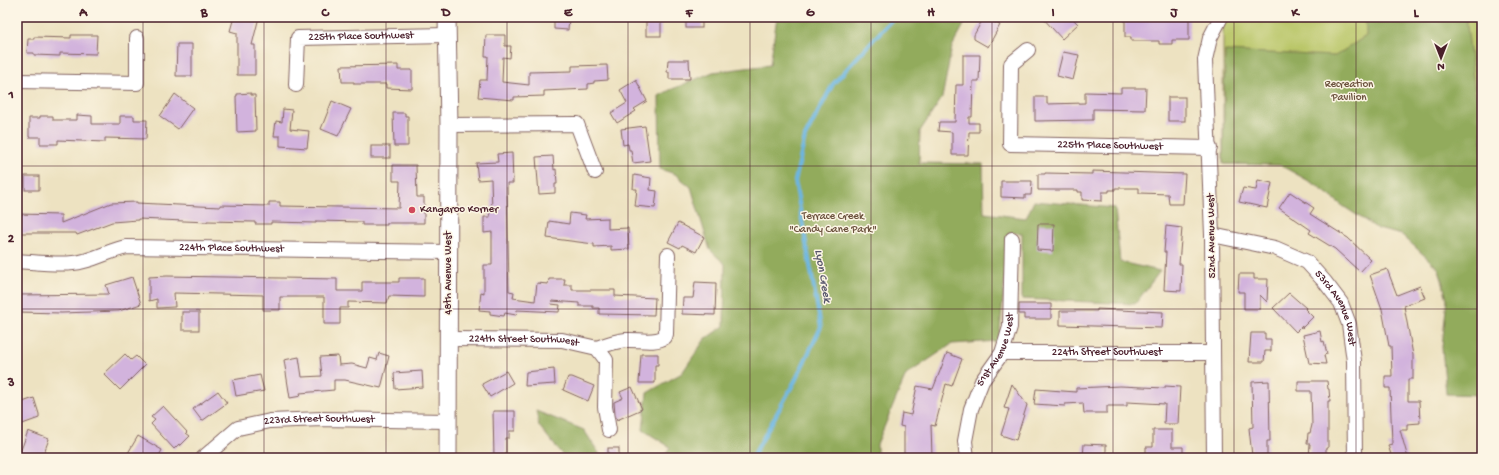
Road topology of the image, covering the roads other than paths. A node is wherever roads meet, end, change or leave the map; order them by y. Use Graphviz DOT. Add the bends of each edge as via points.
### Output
graph roads {
  1 [pos="447,17"];
  2 [pos="1222,17"];
  3 [pos="447,35"];
  4 [pos="137,38"];
  5 [pos="1028,50"];
  6 [pos="17,81"];
  7 [pos="296,85"];
  8 [pos="449,125"];
  9 [pos="1210,148"];
  10 [pos="596,172"];
  11 [pos="1212,235"];
  12 [pos="1012,239"];
  13 [pos="448,252"];
  14 [pos="668,255"];
  15 [pos="17,262"];
  16 [pos="449,340"];
  17 [pos="597,348"];
  18 [pos="1002,353"];
  19 [pos="1213,353"];
  20 [pos="448,421"];
  21 [pos="609,430"];
  22 [pos="203,458"];
  23 [pos="448,458"];
  24 [pos="967,458"];
  25 [pos="1214,458"];
  26 [pos="1355,458"];
  1 -- 3 [label="main road, 48th Avenue West"];
  2 -- 9 [label="street, 52nd Avenue West" via="1210,38 1205,60"];
  3 -- 7 [label="street, 225th Place Southwest" via="298,38"];
  3 -- 8 [label="main road, 48th Avenue West"];
  4 -- 6 [label="street" via="137,83"];
  5 -- 9 [label="street, 225th Place Southwest" via="1011,64 1010,144"];
  8 -- 10 [label="street" via="577,124"];
  8 -- 13 [label="main road, 48th Avenue West"];
  9 -- 11 [label="street, 52nd Avenue West"];
  11 -- 19 [label="street, 52nd Avenue West"];
  11 -- 26 [label="street, 53rd Avenue West" via="1275,248 1307,262 1340,303 1349,324 1354,361"];
  12 -- 18 [label="street, 51st Avenue West" via="1010,327"];
  13 -- 15 [label="street, 224th Place Southwest" via="127,247 73,264"];
  13 -- 16 [label="main road, 48th Avenue West"];
  14 -- 17 [label="street" via="665,337 654,340 626,340"];
  16 -- 17 [label="street, 224th Street Southwest" via="562,340"];
  16 -- 20 [label="main road, 48th Avenue West"];
  17 -- 21 [label="street" via="606,360 605,407"];
  18 -- 19 [label="street, 224th Street Southwest"];
  18 -- 24 [label="street, 51st Avenue West" via="982,381 971,409 965,441"];
  19 -- 25 [label="street, 52nd Avenue West"];
  20 -- 22 [label="street, 223rd Street Southwest" via="270,421 238,428"];
  20 -- 23 [label="main road, 48th Avenue West"];
}
